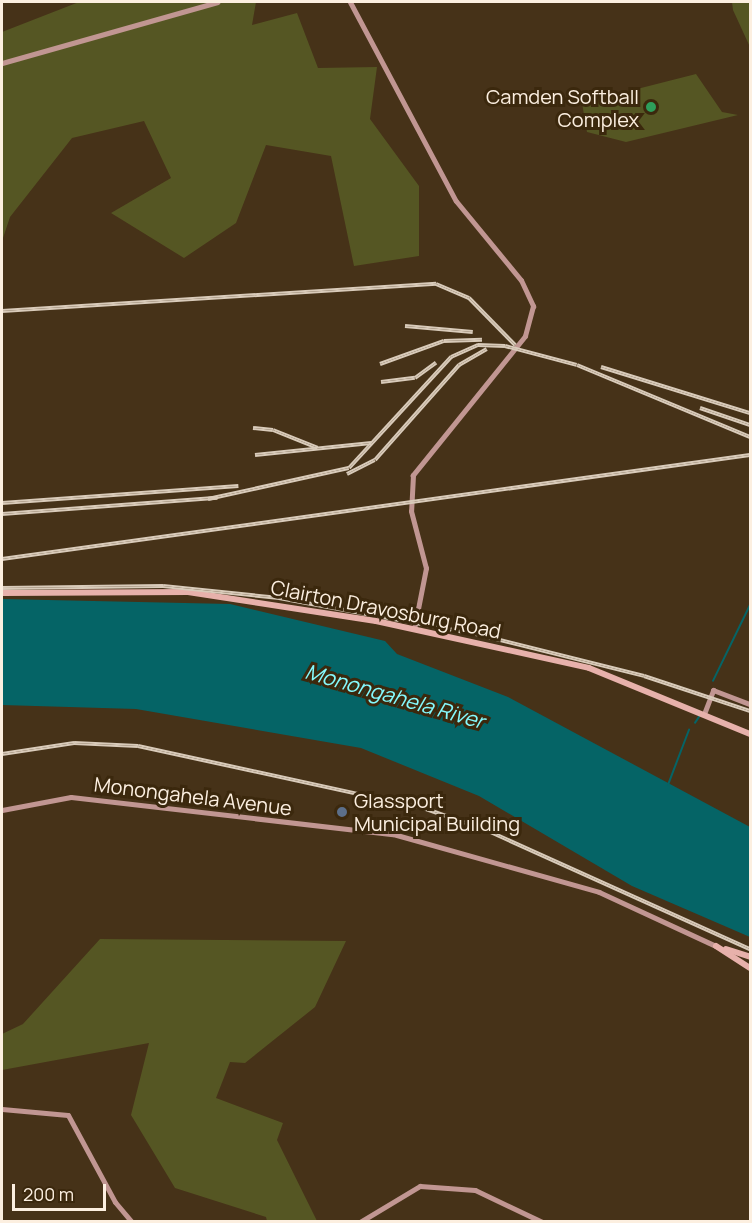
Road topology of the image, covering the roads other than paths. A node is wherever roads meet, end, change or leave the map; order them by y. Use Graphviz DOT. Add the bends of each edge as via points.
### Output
graph roads {
  1 [pos="218,2"];
  2 [pos="350,2"];
  3 [pos="2,63"];
  4 [pos="2,593"];
  5 [pos="414,629"];
  6 [pos="750,704"];
  7 [pos="704,714"];
  8 [pos="750,734"];
  9 [pos="2,810"];
  10 [pos="716,946"];
  11 [pos="750,957"];
  12 [pos="749,966"];
  13 [pos="2,1109"];
  14 [pos="132,1221"];
  15 [pos="360,1221"];
  16 [pos="542,1221"];
  1 -- 3 [label="street"];
  2 -- 5 [label="street" via="456,201 521,280 533,306 525,336 413,475 411,511 426,568"];
  4 -- 5 [label="main road, Clairton Dravosburg Road" via="188,592"];
  5 -- 7 [label="main road, Clairton Dravosburg Road" via="589,668"];
  6 -- 7 [label="street" via="713,690"];
  7 -- 8 [label="main road, Clairton Dravosburg Road"];
  9 -- 10 [label="street, Monongahela Avenue" via="71,797 382,832 599,892"];
  10 -- 11 [label="main road"];
  10 -- 12 [label="main road"];
  13 -- 14 [label="street" via="68,1115 115,1202"];
  15 -- 16 [label="street" via="420,1185 475,1190"];
}
